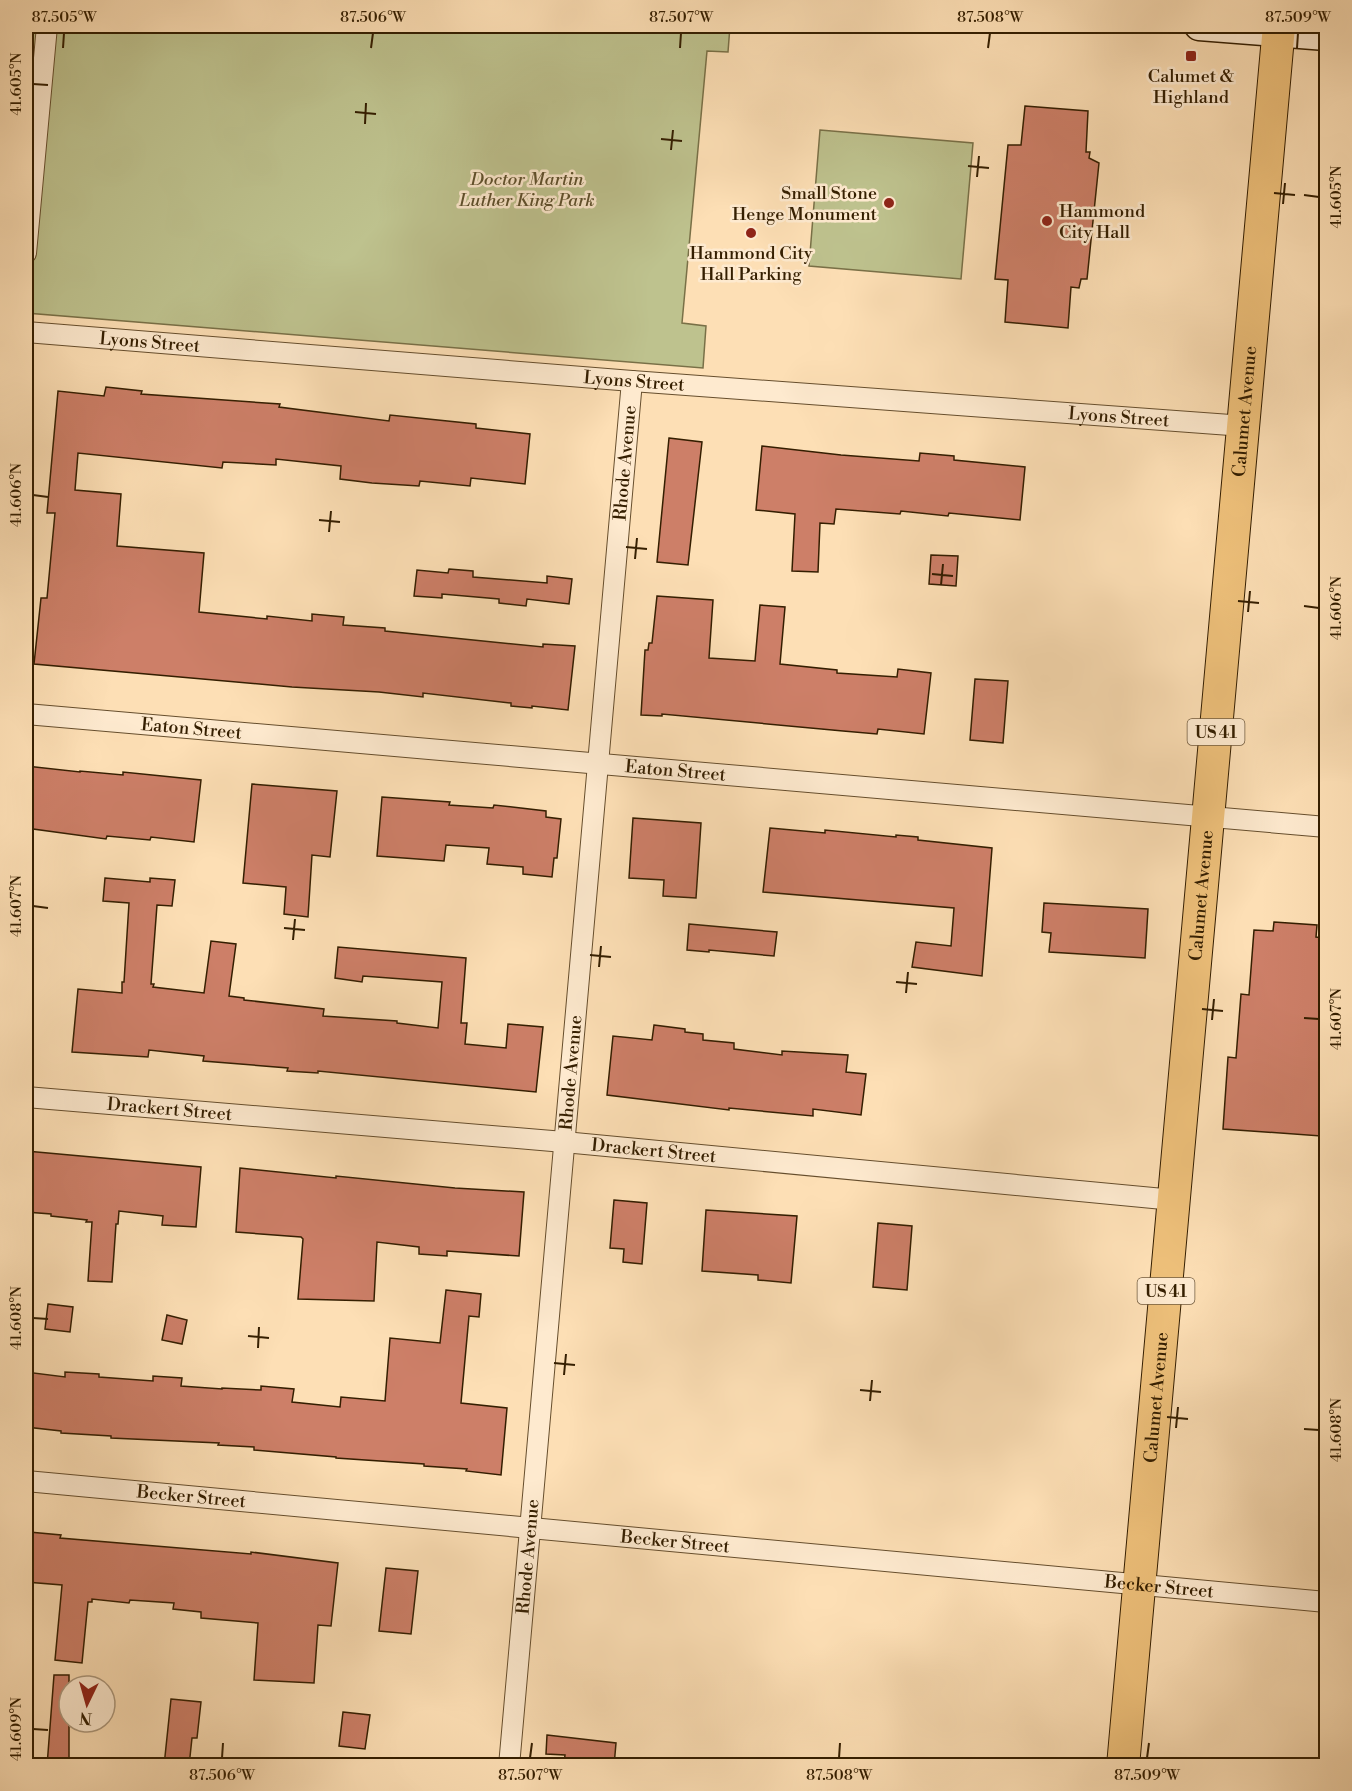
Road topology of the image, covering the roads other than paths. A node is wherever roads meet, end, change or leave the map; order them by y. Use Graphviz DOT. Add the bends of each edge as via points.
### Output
graph roads {
  1 [pos="47,26"];
  2 [pos="1199,26"];
  3 [pos="1279,28"];
  4 [pos="1326,36"];
  5 [pos="26,253"];
  6 [pos="26,332"];
  7 [pos="632,381"];
  8 [pos="1244,426"];
  9 [pos="26,714"];
  10 [pos="597,763"];
  11 [pos="1209,816"];
  12 [pos="1326,827"];
  13 [pos="26,1097"];
  14 [pos="564,1142"];
  15 [pos="1174,1200"];
  16 [pos="26,1481"];
  17 [pos="531,1527"];
  18 [pos="1139,1583"];
  19 [pos="1326,1602"];
  20 [pos="509,1766"];
  21 [pos="1123,1766"];
  1 -- 5 [label="street"];
  2 -- 3 [label="street"];
  3 -- 4 [label="street"];
  3 -- 8 [label="main road, Calumet Avenue / US 41"];
  6 -- 7 [label="street, Lyons Street"];
  7 -- 8 [label="street, Lyons Street"];
  7 -- 10 [label="street, Rhode Avenue"];
  8 -- 11 [label="main road, Calumet Avenue / US 41"];
  9 -- 10 [label="street, Eaton Street"];
  10 -- 11 [label="street, Eaton Street"];
  10 -- 14 [label="street, Rhode Avenue"];
  11 -- 12 [label="street, Eaton Street"];
  11 -- 15 [label="main road, Calumet Avenue / US 41"];
  13 -- 14 [label="street, Drackert Street"];
  14 -- 15 [label="street, Drackert Street"];
  14 -- 17 [label="street, Rhode Avenue"];
  15 -- 18 [label="main road, Calumet Avenue / US 41"];
  16 -- 17 [label="street, Becker Street"];
  17 -- 18 [label="street, Becker Street"];
  17 -- 20 [label="street, Rhode Avenue"];
  18 -- 19 [label="street, Becker Street"];
  18 -- 21 [label="main road, Calumet Avenue / US 41"];
}
